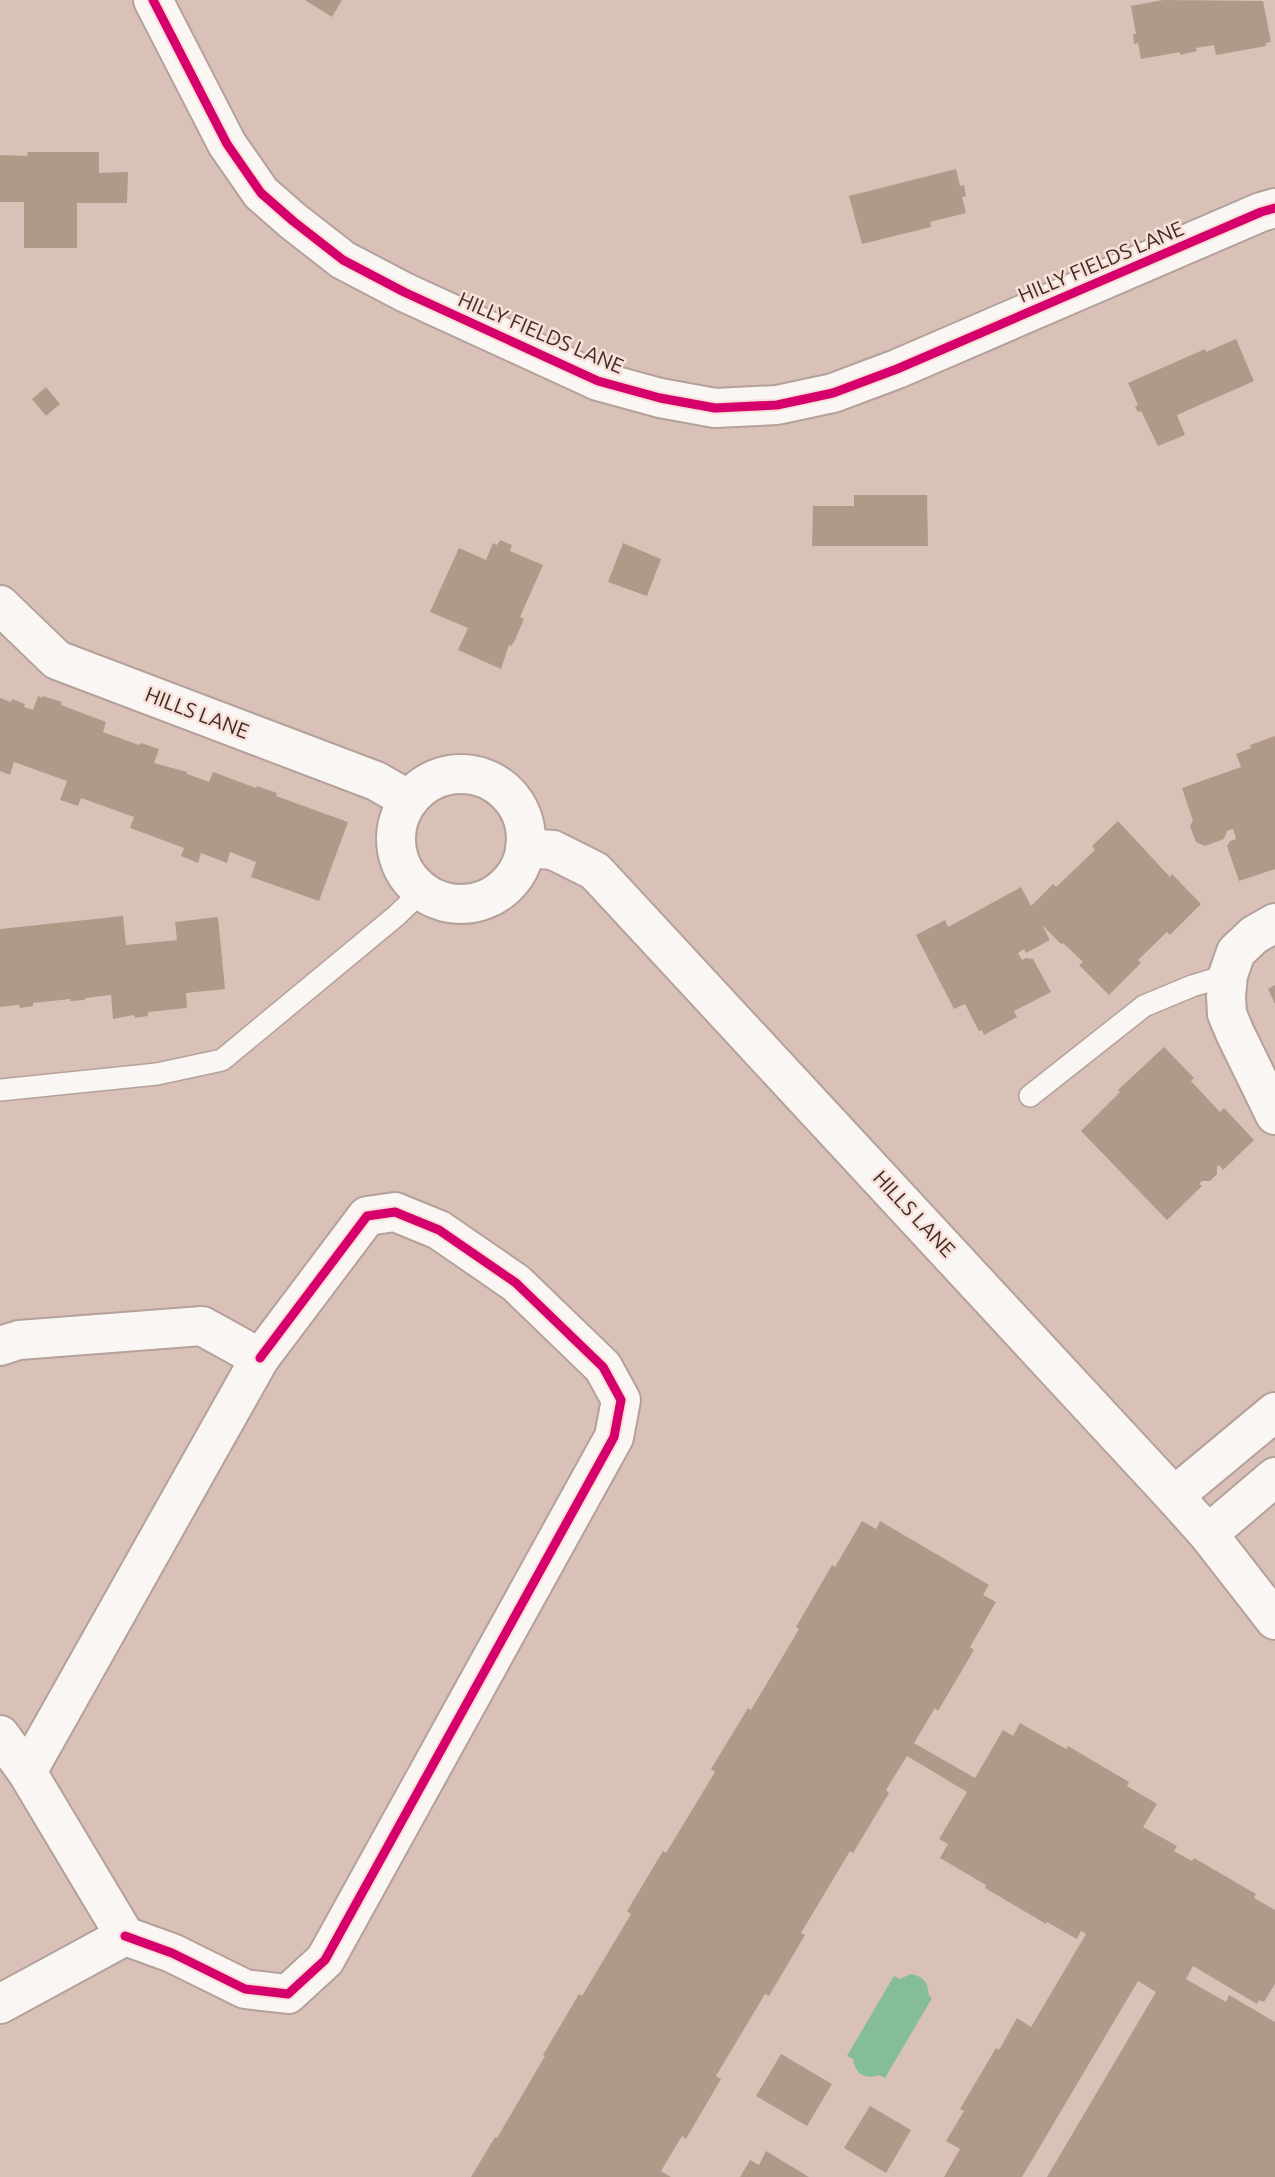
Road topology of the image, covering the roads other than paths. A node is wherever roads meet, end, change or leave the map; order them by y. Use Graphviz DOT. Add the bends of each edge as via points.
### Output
graph roads {
  1 [pos="153,0"];
  2 [pos="1275,208"];
  3 [pos="0,605"];
  4 [pos="409,800"];
  5 [pos="526,848"];
  6 [pos="422,891"];
  7 [pos="1275,923"];
  8 [pos="1228,975"];
  9 [pos="0,1090"];
  10 [pos="1030,1096"];
  11 [pos="1275,1115"];
  12 [pos="0,1346"];
  13 [pos="260,1358"];
  14 [pos="1275,1412"];
  15 [pos="1275,1477"];
  16 [pos="1174,1496"];
  17 [pos="1208,1534"];
  18 [pos="1275,1620"];
  19 [pos="0,1735"];
  20 [pos="27,1772"];
  21 [pos="125,1936"];
  22 [pos="0,2004"];
  1 -- 2 [label="street, HILLY FIELDS LANE" via="227,144 261,193 293,221 343,260 404,292 598,381 660,398 715,408 777,405 834,393"];
  3 -- 4 [label="street, HILLS LANE" via="57,660 376,781"];
  4 -- 5 [label="street" via="424,785 444,776 486,779 504,790 517,807 525,826"];
  4 -- 6 [label="street" via="396,838 408,877"];
  5 -- 6 [label="street" via="509,882 476,902 458,904"];
  5 -- 16 [label="street, HILLS LANE" via="553,850 595,871"];
  6 -- 9 [label="lane" via="222,1060 157,1074"];
  7 -- 8 [label="street" via="1236,952"];
  8 -- 10 [label="lane" via="1144,1006"];
  8 -- 11 [label="street" via="1227,1014"];
  12 -- 13 [label="street" via="19,1340 202,1326"];
  13 -- 20 [label="street"];
  13 -- 21 [label="street" via="367,1216 395,1212 439,1230 516,1283 603,1367 621,1400 614,1437 325,1960 288,1994 245,1989"];
  14 -- 16 [label="street"];
  15 -- 17 [label="street"];
  16 -- 17 [label="street, HILLS LANE"];
  17 -- 18 [label="street, HILLS LANE"];
  19 -- 20 [label="street"];
  20 -- 21 [label="street"];
  21 -- 22 [label="street"];
}
